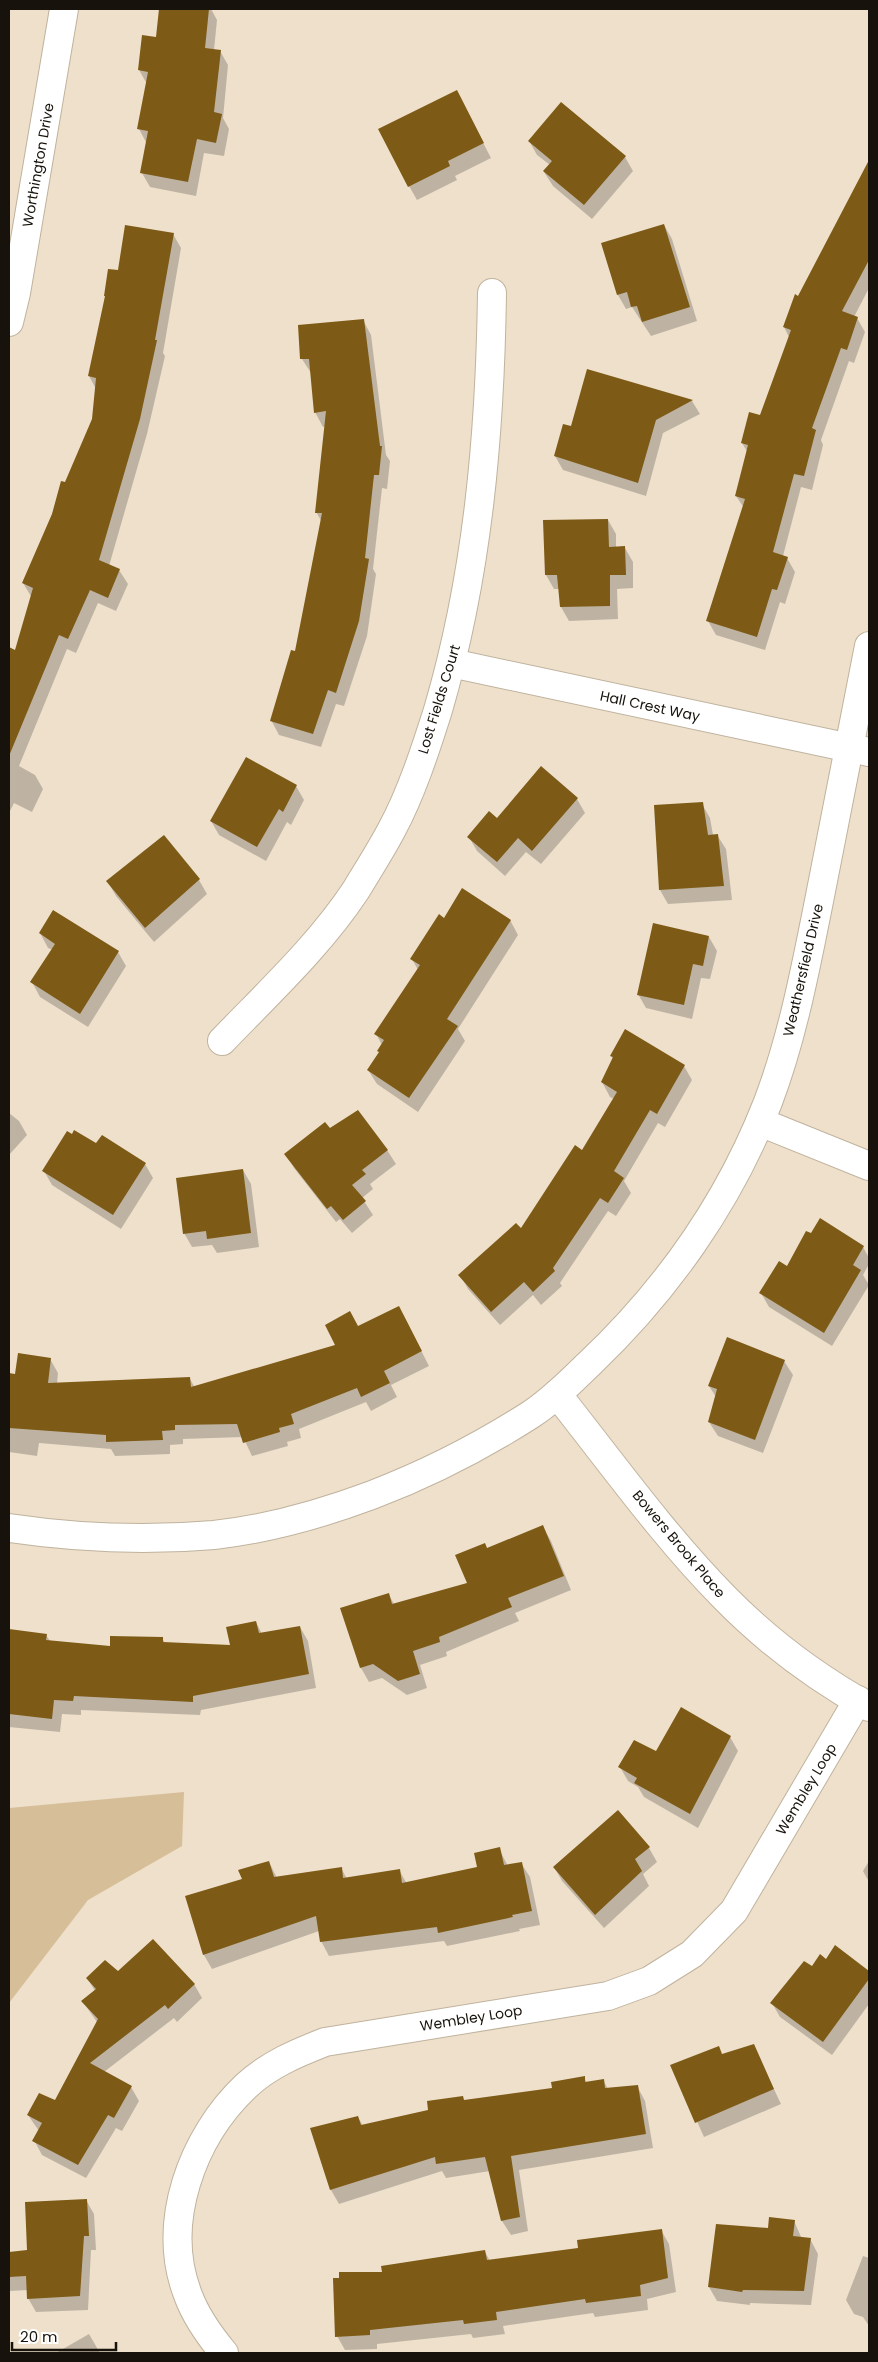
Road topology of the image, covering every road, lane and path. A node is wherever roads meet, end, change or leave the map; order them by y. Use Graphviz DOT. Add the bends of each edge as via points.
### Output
graph roads {
  1 [pos="64,9"];
  2 [pos="492,293"];
  3 [pos="9,322"];
  4 [pos="869,646"];
  5 [pos="451,664"];
  6 [pos="859,750"];
  7 [pos="222,1041"];
  8 [pos="760,1122"];
  9 [pos="869,1166"];
  10 [pos="558,1394"];
  11 [pos="9,1528"];
  12 [pos="864,1704"];
  13 [pos="224,2353"];
  1 -- 3 [label="street, Worthington Drive"];
  2 -- 5 [label="street, Lost Fields Court" via="485,466"];
  4 -- 6 [label="street, Weathersfield Drive"];
  5 -- 6 [label="street, Hall Crest Way"];
  5 -- 7 [label="street, Lost Fields Court" via="427,746 397,819 355,891 310,949"];
  6 -- 8 [label="street, Weathersfield Drive" via="796,1013"];
  8 -- 9 [label="street"];
  8 -- 10 [label="street, Weathersfield Drive" via="730,1184 668,1278 623,1332"];
  10 -- 11 [label="street, Weathersfield Drive" via="461,1456 411,1480 341,1506 279,1524 216,1534 137,1539 59,1536"];
  10 -- 12 [label="street, Bowers Brook Place" via="685,1555 724,1598 826,1681"];
  12 -- 13 [label="street, Wembley Loop" via="734,1911 692,1954 648,1981 608,1996 325,2042 287,2057 247,2085 219,2115 202,2143 186,2181 178,2227 179,2257 187,2294 203,2328"];
}
